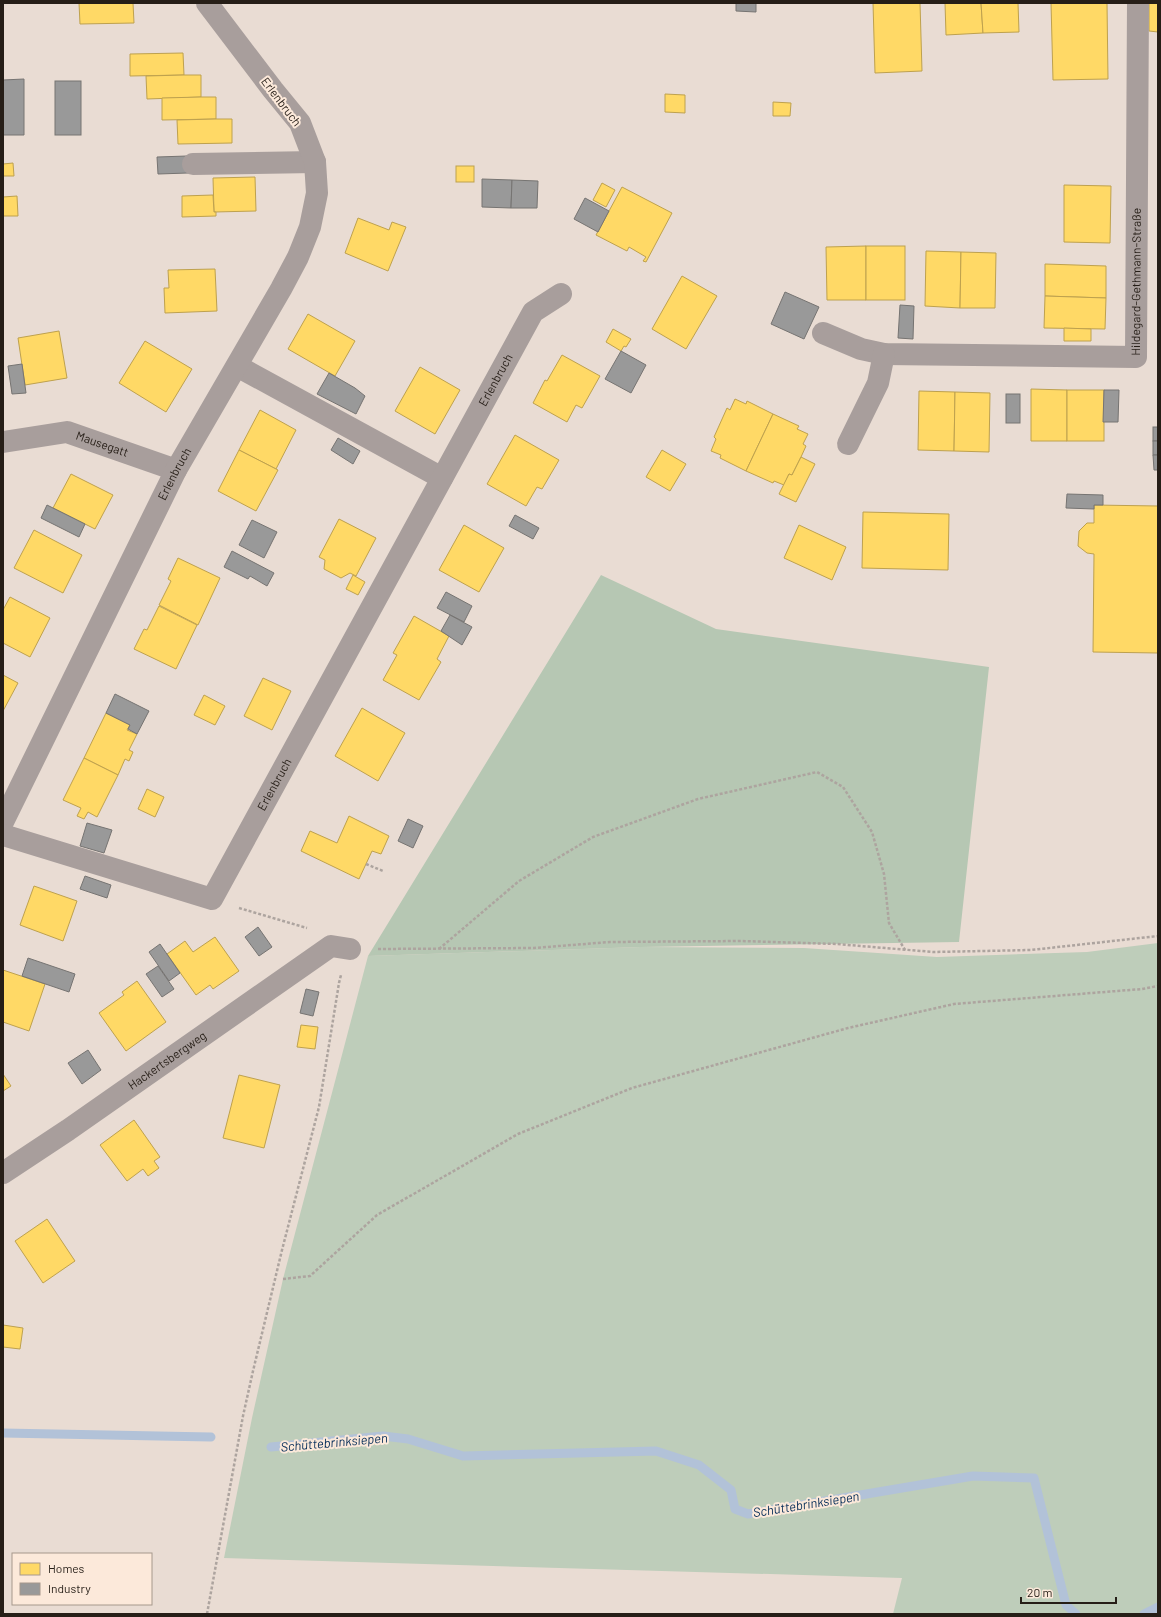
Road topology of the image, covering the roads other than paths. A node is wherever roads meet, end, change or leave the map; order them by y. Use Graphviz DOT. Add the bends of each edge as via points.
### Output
graph roads {
  1 [pos="207,3"];
  2 [pos="1138,3"];
  3 [pos="315,162"];
  4 [pos="193,164"];
  5 [pos="561,294"];
  6 [pos="823,333"];
  7 [pos="884,354"];
  8 [pos="237,366"];
  9 [pos="3,442"];
  10 [pos="848,444"];
  11 [pos="176,470"];
  12 [pos="442,478"];
  13 [pos="3,822"];
  14 [pos="3,835"];
  15 [pos="340,947"];
  16 [pos="3,1173"];
  1 -- 3 [label="street, Erlenbruch" via="300,123"];
  2 -- 7 [label="street, Hildegard-Gethmann-Straße" via="1136,357"];
  3 -- 4 [label="street"];
  3 -- 8 [label="street, Erlenbruch" via="317,193 310,227 298,257"];
  5 -- 12 [label="street, Erlenbruch" via="533,312"];
  6 -- 7 [label="street, Hildegard-Gethmann-Straße" via="861,349"];
  7 -- 10 [label="street" via="878,383"];
  8 -- 11 [label="street, Erlenbruch"];
  8 -- 12 [label="street"];
  9 -- 11 [label="street, Mausegatt" via="67,432"];
  11 -- 13 [label="street, Erlenbruch"];
  12 -- 14 [label="street, Erlenbruch" via="212,899"];
  15 -- 16 [label="street, Hackertsbergweg"];
}
